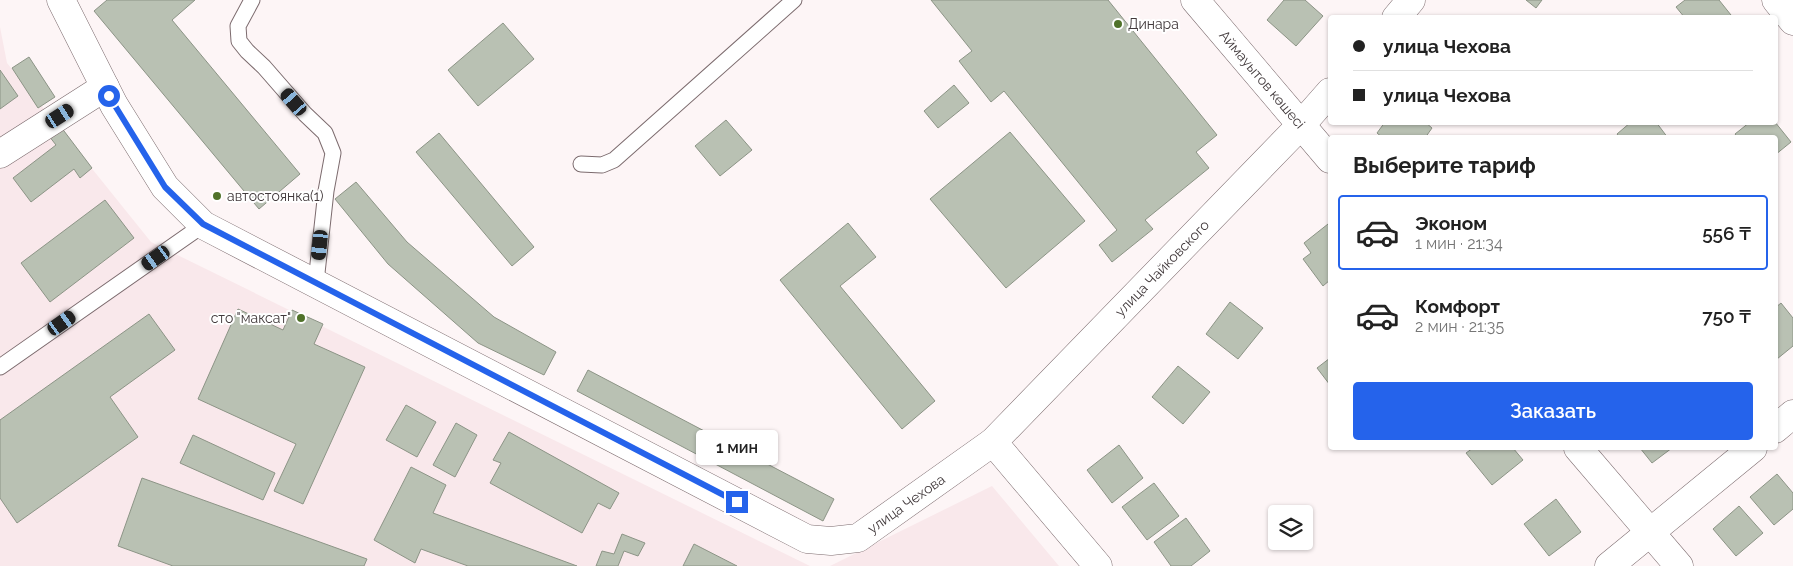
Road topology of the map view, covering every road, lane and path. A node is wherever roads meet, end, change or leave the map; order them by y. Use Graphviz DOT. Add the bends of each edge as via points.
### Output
graph roads {
  1 [pos="61,0"];
  2 [pos="252,0"];
  3 [pos="794,0"];
  4 [pos="1195,0"];
  5 [pos="1411,0"];
  6 [pos="1776,0"];
  7 [pos="1398,15"];
  8 [pos="1793,20"];
  9 [pos="105,87"];
  10 [pos="1328,94"];
  11 [pos="1301,125"];
  12 [pos="0,154"];
  13 [pos="1328,157"];
  14 [pos="581,164"];
  15 [pos="203,224"];
  16 [pos="316,282"];
  17 [pos="0,367"];
  18 [pos="1793,414"];
  19 [pos="1778,426"];
  20 [pos="993,442"];
  21 [pos="1580,450"];
  22 [pos="1751,450"];
  23 [pos="1650,531"];
  24 [pos="1098,566"];
  25 [pos="1609,566"];
  26 [pos="1679,566"];
  1 -- 9 [label="street, улица Чехова"];
  2 -- 16 [label="lane" via="238,26 239,40 325,133 333,153"];
  3 -- 14 [label="lane" via="614,160 602,165"];
  4 -- 11 [label="street, Аймауытов көшесі"];
  5 -- 7 [label="street"];
  6 -- 8 [label="street"];
  9 -- 12 [label="street"];
  9 -- 15 [label="street, улица Чехова" via="165,187"];
  10 -- 11 [label="street, улица Чайковского"];
  11 -- 13 [label="street, Аймауытов көшесі"];
  11 -- 20 [label="street, улица Чайковского"];
  15 -- 16 [label="street, улица Чехова"];
  15 -- 17 [label="lane"];
  16 -- 20 [label="street, улица Чехова" via="807,538 831,541 858,538"];
  18 -- 19 [label="street"];
  20 -- 24 [label="street"];
  21 -- 23 [label="street"];
  22 -- 23 [label="street"];
  23 -- 25 [label="street"];
  23 -- 26 [label="street"];
}
